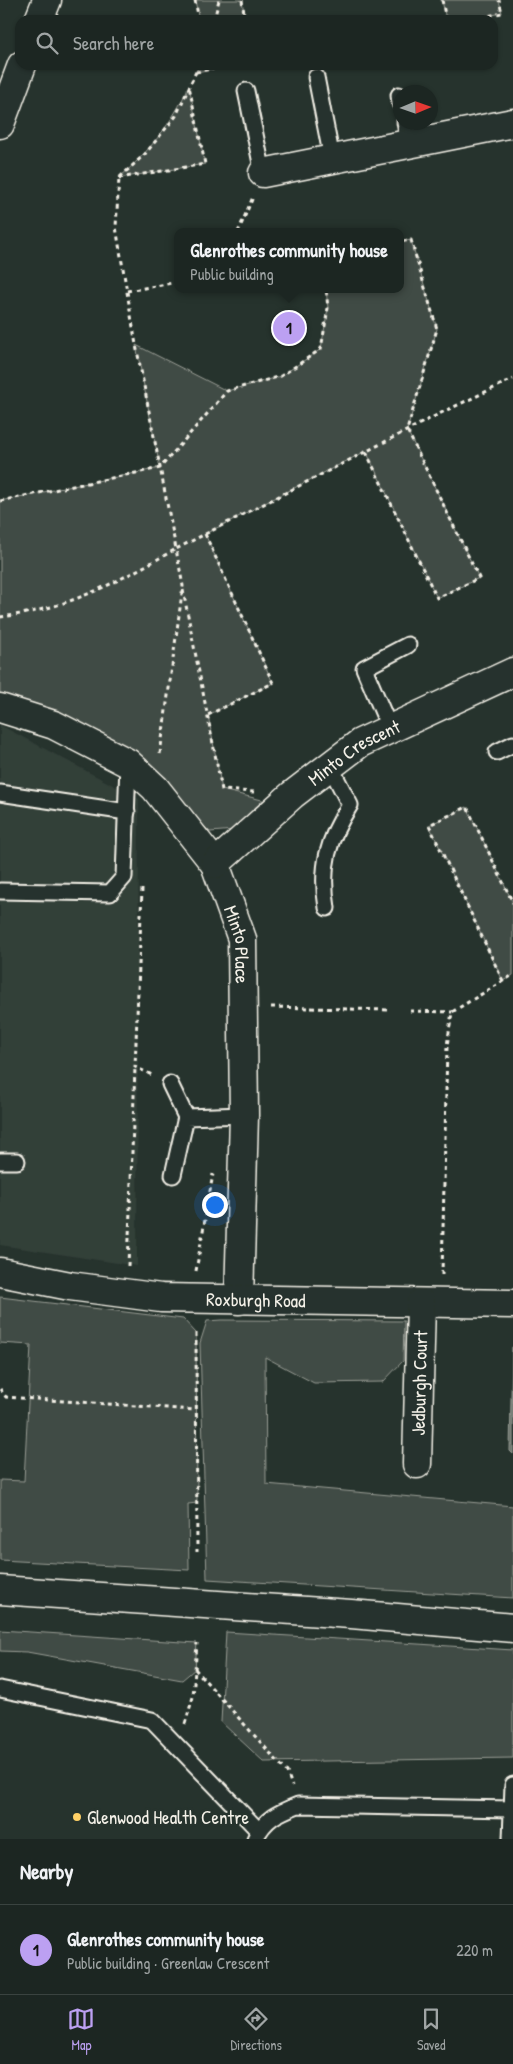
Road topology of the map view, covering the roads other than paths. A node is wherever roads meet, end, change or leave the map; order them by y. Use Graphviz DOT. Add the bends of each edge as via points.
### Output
graph roads {
  1 [pos="47,0"];
  2 [pos="41,15"];
  3 [pos="20,70"];
  4 [pos="316,77"];
  5 [pos="246,91"];
  6 [pos="513,123"];
  7 [pos="0,124"];
  8 [pos="407,133"];
  9 [pos="332,159"];
  10 [pos="263,173"];
  11 [pos="408,645"];
  12 [pos="511,678"];
  13 [pos="0,708"];
  14 [pos="390,730"];
  15 [pos="513,744"];
  16 [pos="497,752"];
  17 [pos="128,764"];
  18 [pos="330,766"];
  19 [pos="0,793"];
  20 [pos="128,812"];
  21 [pos="215,864"];
  22 [pos="0,891"];
  23 [pos="327,908"];
  24 [pos="170,1084"];
  25 [pos="244,1115"];
  26 [pos="186,1117"];
  27 [pos="0,1161"];
  28 [pos="17,1161"];
  29 [pos="173,1175"];
  30 [pos="0,1272"];
  31 [pos="239,1300"];
  32 [pos="431,1303"];
  33 [pos="513,1304"];
  34 [pos="417,1464"];
  35 [pos="0,1590"];
  36 [pos="513,1628"];
  37 [pos="0,1689"];
  38 [pos="513,1785"];
  39 [pos="512,1809"];
  40 [pos="257,1835"];
  41 [pos="511,1839"];
  1 -- 2 [label="street"];
  3 -- 7 [label="street"];
  4 -- 9 [label="lane"];
  5 -- 10 [label="lane"];
  6 -- 8 [label="street"];
  8 -- 9 [label="street"];
  9 -- 10 [label="street"];
  11 -- 14 [label="lane" via="364,668"];
  12 -- 14 [label="street, Minto Crescent"];
  13 -- 17 [label="street, Minto Place" via="54,726"];
  14 -- 18 [label="street, Minto Crescent" via="360,743"];
  15 -- 16 [label="lane"];
  17 -- 20 [label="lane"];
  17 -- 21 [label="street, Minto Place" via="155,788"];
  18 -- 21 [label="street, Minto Crescent" via="292,795"];
  18 -- 23 [label="lane" via="350,805 334,833 324,864"];
  19 -- 20 [label="lane"];
  20 -- 22 [label="lane" via="124,877 110,893"];
  21 -- 25 [label="street, Minto Place" via="242,938"];
  24 -- 26 [label="lane"];
  25 -- 26 [label="lane"];
  25 -- 31 [label="street, Minto Place"];
  26 -- 29 [label="lane"];
  27 -- 28 [label="lane"];
  30 -- 31 [label="street, Roxburgh Road" via="70,1286 161,1298"];
  31 -- 32 [label="street, Roxburgh Road"];
  32 -- 33 [label="street, Roxburgh Road"];
  32 -- 34 [label="street, Jedburgh Court"];
  35 -- 36 [label="street" via="331,1612"];
  37 -- 40 [label="lane" via="152,1720"];
  38 -- 39 [label="lane"];
  39 -- 40 [label="lane" via="298,1805 276,1813"];
  39 -- 41 [label="lane"];
}
